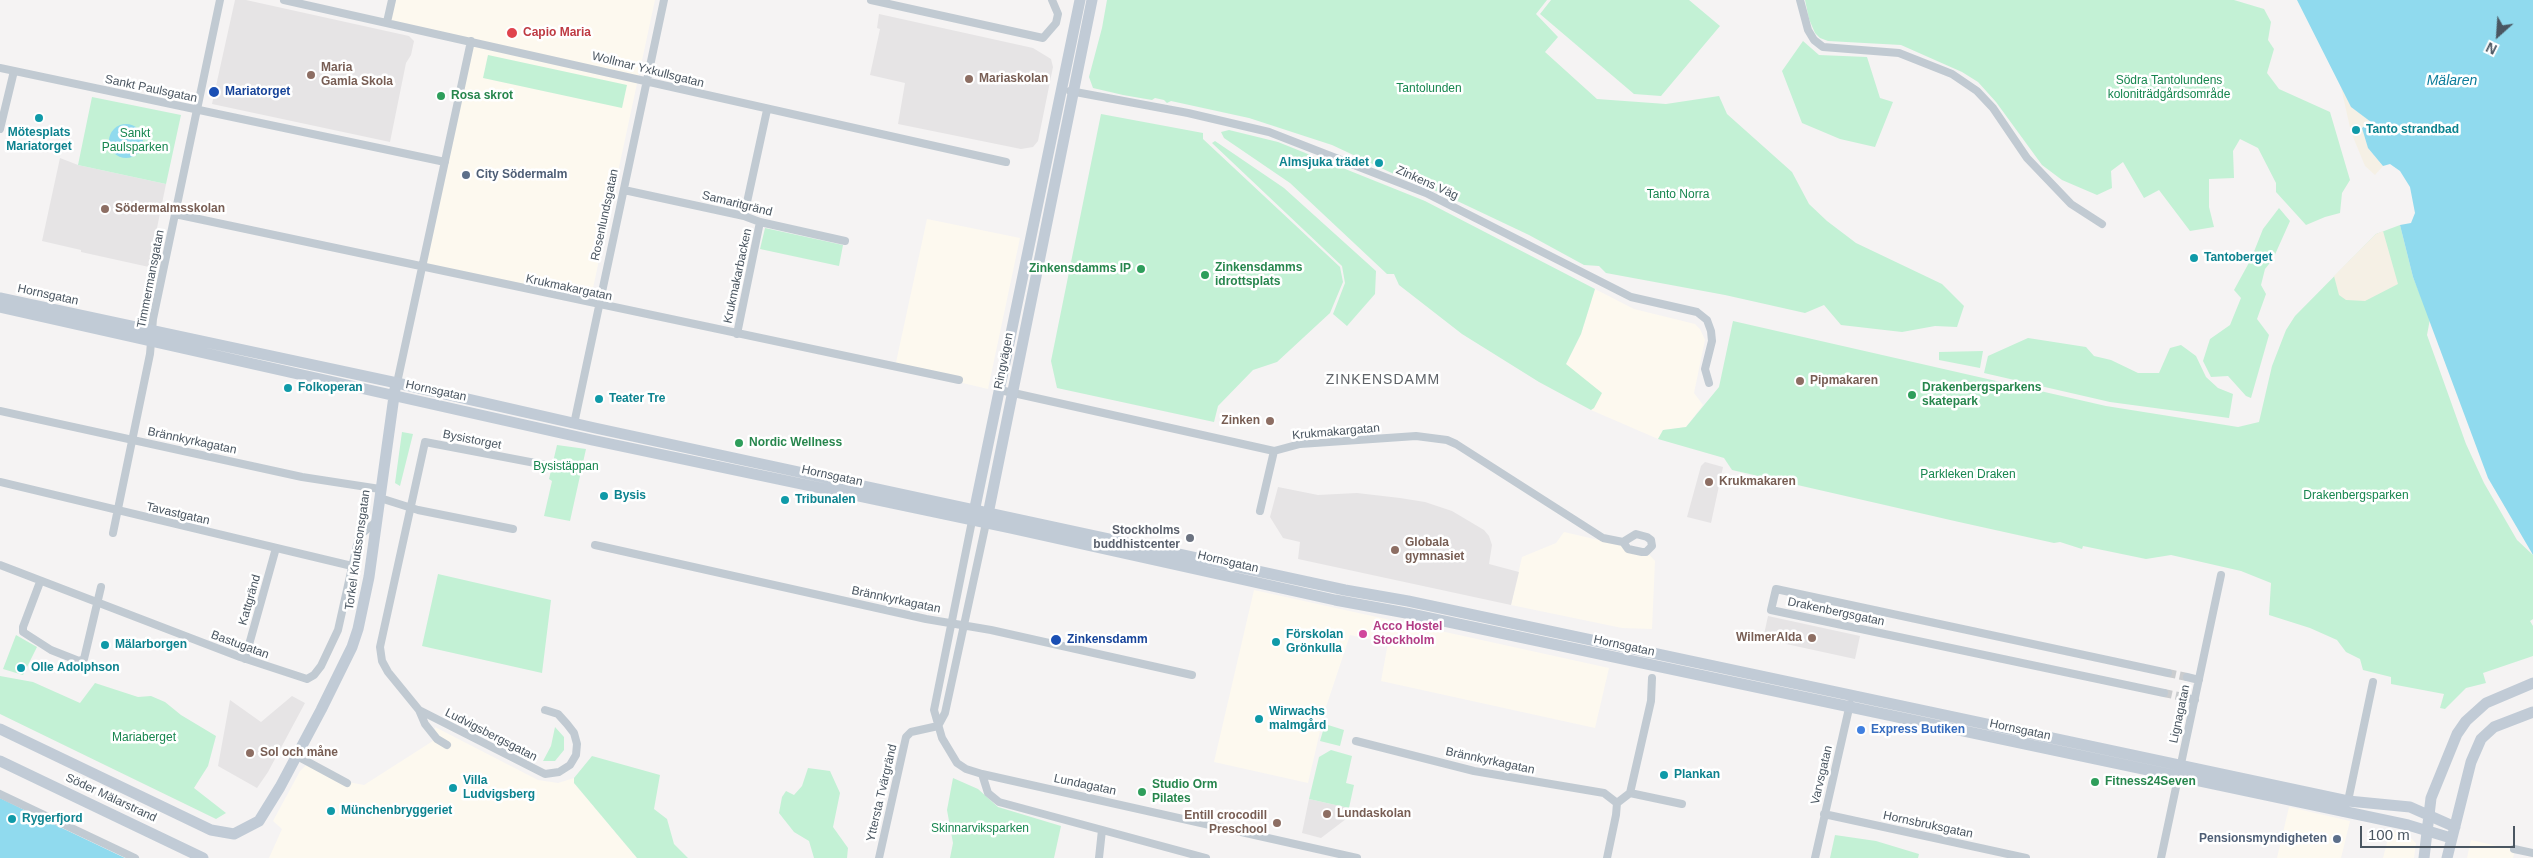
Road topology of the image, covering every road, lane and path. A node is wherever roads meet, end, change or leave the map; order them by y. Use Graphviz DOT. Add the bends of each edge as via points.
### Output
graph roads {
  1 [pos="220,0"];
  2 [pos="284,0"];
  3 [pos="392,0"];
  4 [pos="664,0"];
  5 [pos="871,0"];
  6 [pos="1052,0"];
  7 [pos="1092,0"];
  8 [pos="1800,0"];
  9 [pos="1079,6"];
  10 [pos="387,22"];
  11 [pos="472,41"];
  12 [pos="0,68"];
  13 [pos="14,71"];
  14 [pos="647,81"];
  15 [pos="1061,89"];
  16 [pos="1073,92"];
  17 [pos="198,110"];
  18 [pos="767,110"];
  19 [pos="0,129"];
  20 [pos="445,162"];
  21 [pos="1006,162"];
  22 [pos="624,190"];
  23 [pos="175,214"];
  24 [pos="744,216"];
  25 [pos="760,222"];
  26 [pos="2102,224"];
  27 [pos="845,241"];
  28 [pos="422,268"];
  29 [pos="0,298"];
  30 [pos="600,306"];
  31 [pos="0,307"];
  32 [pos="737,334"];
  33 [pos="152,337"];
  34 [pos="959,380"];
  35 [pos="397,383"];
  36 [pos="1709,383"];
  37 [pos="1000,390"];
  38 [pos="1012,393"];
  39 [pos="394,396"];
  40 [pos="0,411"];
  41 [pos="572,429"];
  42 [pos="131,439"];
  43 [pos="1274,451"];
  44 [pos="551,466"];
  45 [pos="0,482"];
  46 [pos="380,493"];
  47 [pos="410,507"];
  48 [pos="117,510"];
  49 [pos="1260,511"];
  50 [pos="974,515"];
  51 [pos="988,518"];
  52 [pos="377,521"];
  53 [pos="513,529"];
  54 [pos="112,533"];
  55 [pos="1623,542"];
  56 [pos="595,545"];
  57 [pos="276,548"];
  58 [pos="0,565"];
  59 [pos="352,566"];
  60 [pos="2221,575"];
  61 [pos="40,582"];
  62 [pos="101,587"];
  63 [pos="98,603"];
  64 [pos="952,623"];
  65 [pos="964,624"];
  66 [pos="245,659"];
  67 [pos="2168,673"];
  68 [pos="1192,675"];
  69 [pos="2187,677"];
  70 [pos="1652,678"];
  71 [pos="2199,680"];
  72 [pos="2373,682"];
  73 [pos="2533,683"];
  74 [pos="2164,693"];
  75 [pos="2183,697"];
  76 [pos="2195,700"];
  77 [pos="1851,702"];
  78 [pos="419,710"];
  79 [pos="546,710"];
  80 [pos="2533,712"];
  81 [pos="938,726"];
  82 [pos="0,729"];
  83 [pos="1356,741"];
  84 [pos="446,745"];
  85 [pos="951,755"];
  86 [pos="296,756"];
  87 [pos="2,762"];
  88 [pos="2181,765"];
  89 [pos="982,774"];
  90 [pos="2178,778"];
  91 [pos="347,783"];
  92 [pos="1630,793"];
  93 [pos="0,794"];
  94 [pos="2348,801"];
  95 [pos="1617,803"];
  96 [pos="1682,804"];
  97 [pos="1824,814"];
  98 [pos="2429,816"];
  99 [pos="2455,827"];
  100 [pos="1102,830"];
  101 [pos="2428,831"];
  102 [pos="2451,838"];
  103 [pos="2514,849"];
  104 [pos="2533,853"];
  105 [pos="1177,854"];
  106 [pos="135,858"];
  107 [pos="203,858"];
  108 [pos="879,858"];
  109 [pos="1099,858"];
  110 [pos="1206,858"];
  111 [pos="1358,858"];
  112 [pos="1607,858"];
  113 [pos="1815,858"];
  114 [pos="2026,858"];
  115 [pos="2161,858"];
  116 [pos="2424,858"];
  117 [pos="2447,858"];
  1 -- 17 [label="street, Timmermansgatan"];
  2 -- 10 [label="street, Wollmar Yxkullsgatan"];
  3 -- 10 [label="street"];
  4 -- 14 [label="street, Rosenlundsgatan"];
  5 -- 6 [label="street" via="1043,38 1056,23 1058,14"];
  7 -- 16 [label="main road, Ringvägen"];
  8 -- 26 [label="street" via="1808,30 1823,47 1899,53 1952,74 1977,91 1993,108 2027,158 2071,204"];
  9 -- 15 [label="main road, Ringvägen"];
  10 -- 11 [label="street, Wollmar Yxkullsgatan"];
  11 -- 14 [label="street, Wollmar Yxkullsgatan"];
  11 -- 20 [label="street, Torkel Knutssonsgatan"];
  12 -- 13 [label="street, Sankt Paulsgatan"];
  13 -- 17 [label="street, Sankt Paulsgatan"];
  13 -- 19 [label="street"];
  14 -- 18 [label="street, Wollmar Yxkullsgatan"];
  14 -- 22 [label="street, Rosenlundsgatan"];
  15 -- 16 [label="street, Zinkens Väg"];
  15 -- 37 [label="main road, Ringvägen"];
  16 -- 36 [label="street, Zinkens Väg" via="1269,132 1426,193 1631,297 1698,312 1707,320 1711,331 1712,341 1705,369"];
  16 -- 38 [label="main road, Ringvägen"];
  17 -- 20 [label="street, Sankt Paulsgatan"];
  17 -- 23 [label="street, Timmermansgatan"];
  18 -- 21 [label="street, Wollmar Yxkullsgatan"];
  18 -- 24 [label="street"];
  20 -- 28 [label="street, Torkel Knutssonsgatan"];
  22 -- 24 [label="street, Samaritgränd"];
  22 -- 30 [label="street, Rosenlundsgatan"];
  23 -- 28 [label="street, Krukmakargatan"];
  23 -- 33 [label="street, Timmermansgatan"];
  24 -- 25 [label="street, Samaritgränd"];
  25 -- 27 [label="street, Samaritgränd"];
  25 -- 32 [label="street, Krukmakarbacken"];
  28 -- 30 [label="street, Krukmakargatan"];
  28 -- 35 [label="street, Torkel Knutssonsgatan"];
  29 -- 33 [label="main road, Hornsgatan"];
  30 -- 32 [label="street, Krukmakargatan"];
  30 -- 41 [label="street, Rosenlundsgatan"];
  31 -- 33 [label="main road, Hornsgatan"];
  32 -- 34 [label="street, Krukmakargatan"];
  33 -- 35 [label="main road, Hornsgatan"];
  33 -- 39 [label="main road, Hornsgatan"];
  33 -- 42 [label="street, Timmermansgatan"];
  35 -- 39 [label="main road, Torkel Knutssonsgatan"];
  35 -- 41 [label="main road, Hornsgatan"];
  37 -- 38 [label="street, Krukmakargatan"];
  37 -- 50 [label="main road, Ringvägen"];
  38 -- 43 [label="street, Krukmakargatan"];
  38 -- 51 [label="main road, Ringvägen"];
  39 -- 41 [label="main road, Hornsgatan"];
  39 -- 46 [label="main road, Torkel Knutssonsgatan"];
  40 -- 42 [label="street, Brännkyrkagatan"];
  41 -- 50 [label="main road, Hornsgatan"];
  42 -- 46 [label="street, Brännkyrkagatan"];
  42 -- 48 [label="street, Timmermansgatan"];
  43 -- 49 [label="street"];
  43 -- 55 [label="street, Krukmakargatan" via="1300,444 1416,436 1447,440 1590,532"];
  44 -- 47 [label="street, Bysistorget" via="425,442"];
  45 -- 48 [label="street, Tavastgatan"];
  46 -- 47 [label="street, Brännkyrkagatan"];
  46 -- 52 [label="main road, Torkel Knutssonsgatan"];
  47 -- 53 [label="street, Brännkyrkagatan"];
  47 -- 78 [label="street, Ludvigsbergsgatan" via="380,647 388,672"];
  48 -- 54 [label="street, Timmermansgatan"];
  48 -- 57 [label="street, Tavastgatan"];
  50 -- 51 [label="main road, Hornsgatan"];
  50 -- 64 [label="street, Ringvägen"];
  51 -- 65 [label="street, Ringvägen"];
  51 -- 77 [label="main road, Hornsgatan" via="1335,600 1644,658"];
  52 -- 59 [label="street, Bastugatan" via="359,536"];
  52 -- 86 [label="main road, Torkel Knutssonsgatan" via="358,629"];
  56 -- 64 [label="street, Brännkyrkagatan"];
  57 -- 59 [label="street, Tavastgatan"];
  57 -- 66 [label="street, Kattgränd"];
  58 -- 61 [label="street, Bastugatan"];
  59 -- 66 [label="street, Bastugatan" via="338,630 314,675 301,678"];
  60 -- 71 [label="street, Lignagatan"];
  61 -- 63 [label="street, Bastugatan"];
  61 -- 63 [label="street" via="23,632 72,659 84,659"];
  62 -- 63 [label="street"];
  63 -- 66 [label="street, Bastugatan"];
  64 -- 65 [label="street, Brännkyrkagatan"];
  64 -- 81 [label="street, Ringvägen" via="934,710"];
  65 -- 68 [label="street, Brännkyrkagatan"];
  65 -- 81 [label="street, Ringvägen" via="945,713"];
  67 -- 74 [label="street, Drakenbergsgatan" via="1776,589 1771,610"];
  69 -- 71 [label="street"];
  70 -- 92 [label="street" via="1651,701"];
  71 -- 76 [label="street, Lignagatan"];
  72 -- 94 [label="street"];
  73 -- 98 [label="main road" via="2486,704 2466,721 2457,734 2433,794"];
  75 -- 76 [label="street"];
  76 -- 88 [label="street, Lignagatan"];
  77 -- 88 [label="main road, Hornsgatan"];
  77 -- 90 [label="main road, Hornsgatan"];
  77 -- 97 [label="street, Varvsgatan"];
  78 -- 79 [label="street, Ludvigsbergsgatan" via="545,774 559,772 570,765 576,755 574,733 558,714"];
  78 -- 84 [label="street, Ludvigsbergsgatan" via="425,724"];
  80 -- 99 [label="main road" via="2494,727 2481,739"];
  81 -- 85 [label="street, Ringvägen"];
  81 -- 108 [label="street, Yttersta Tvärgränd" via="911,732 906,737"];
  82 -- 86 [label="main road, Torkel Knutssonsgatan" via="203,827 227,834 259,821"];
  83 -- 95 [label="street, Brännkyrkagatan" via="1491,775 1604,793"];
  85 -- 89 [label="street, Lundagatan" via="966,770"];
  86 -- 91 [label="street"];
  87 -- 107 [label="main road, Söder Mälarstrand"];
  88 -- 90 [label="street, Lignagatan"];
  88 -- 94 [label="main road, Hornsgatan"];
  89 -- 100 [label="street" via="988,793 996,800"];
  89 -- 111 [label="street, Lundagatan"];
  90 -- 101 [label="main road, Hornsgatan"];
  90 -- 115 [label="street, Lignagatan"];
  92 -- 95 [label="street"];
  92 -- 96 [label="street"];
  93 -- 106 [label="street"];
  94 -- 98 [label="main road, Hornsgatan" via="2410,807"];
  95 -- 112 [label="street"];
  97 -- 113 [label="street, Varvsgatan"];
  97 -- 114 [label="street, Hornsbruksgatan"];
  98 -- 99 [label="main road, Hornsgatan"];
  98 -- 101 [label="main road"];
  99 -- 102 [label="main road"];
  100 -- 105 [label="street"];
  100 -- 109 [label="street"];
  101 -- 102 [label="main road, Hornsgatan"];
  101 -- 116 [label="main road"];
  102 -- 117 [label="main road"];
  103 -- 104 [label="street"];
  105 -- 110 [label="street"];
}
